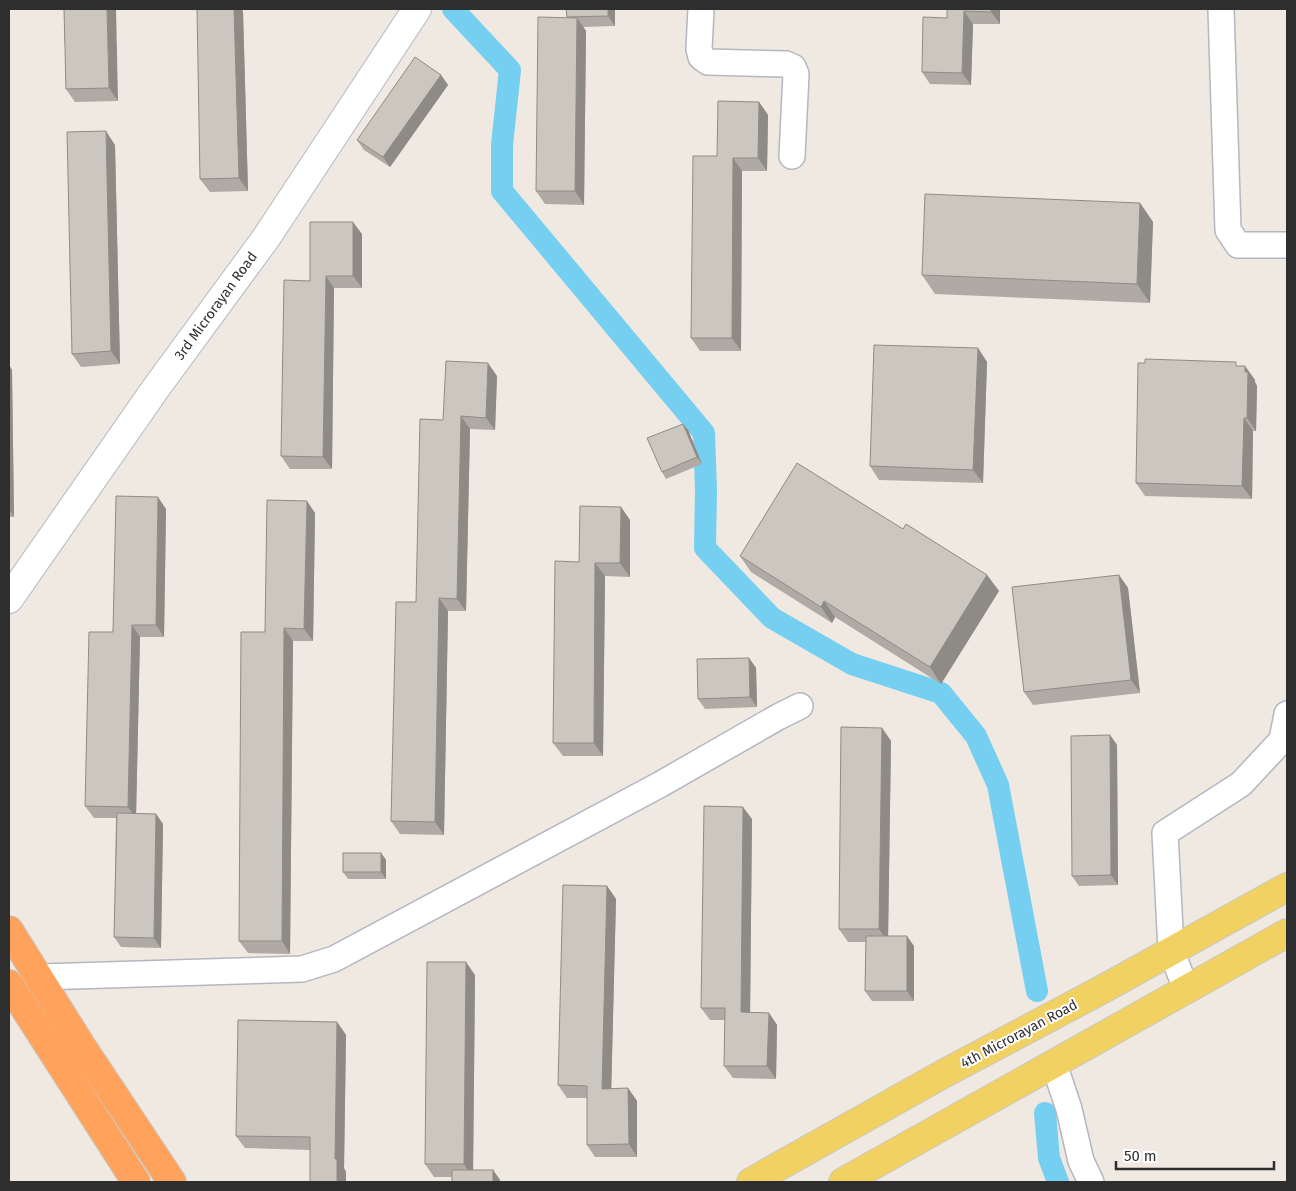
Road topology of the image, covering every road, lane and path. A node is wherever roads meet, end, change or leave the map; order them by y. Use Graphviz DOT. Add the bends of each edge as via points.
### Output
graph roads {
  1 [pos="417,9"];
  2 [pos="701,9"];
  3 [pos="1221,9"];
  4 [pos="792,156"];
  5 [pos="1287,245"];
  6 [pos="9,600"];
  7 [pos="800,706"];
  8 [pos="1287,714"];
  9 [pos="1287,887"];
  10 [pos="9,930"];
  11 [pos="1287,934"];
  12 [pos="1171,950"];
  13 [pos="39,977"];
  14 [pos="9,984"];
  15 [pos="1186,989"];
  16 [pos="1054,1064"];
  17 [pos="136,1182"];
  18 [pos="172,1182"];
  19 [pos="751,1182"];
  20 [pos="844,1182"];
  21 [pos="1091,1182"];
  1 -- 6 [label="street, 3rd Microrayan Road" via="266,238 156,388"];
  2 -- 4 [label="street" via="699,49 701,57 708,62 786,64 793,67 796,74"];
  3 -- 5 [label="street" via="1228,230 1238,244"];
  7 -- 13 [label="street" via="334,959 302,969"];
  8 -- 12 [label="street" via="1282,740 1241,784 1165,833"];
  9 -- 12 [label="main road, 4th Microrayan Road"];
  10 -- 13 [label="highway"];
  11 -- 15 [label="main road"];
  12 -- 15 [label="street"];
  12 -- 19 [label="main road, 4th Microrayan Road"];
  13 -- 18 [label="highway"];
  14 -- 17 [label="highway"];
  15 -- 16 [label="main road"];
  16 -- 20 [label="main road"];
  16 -- 21 [label="street" via="1081,1161"];
}
